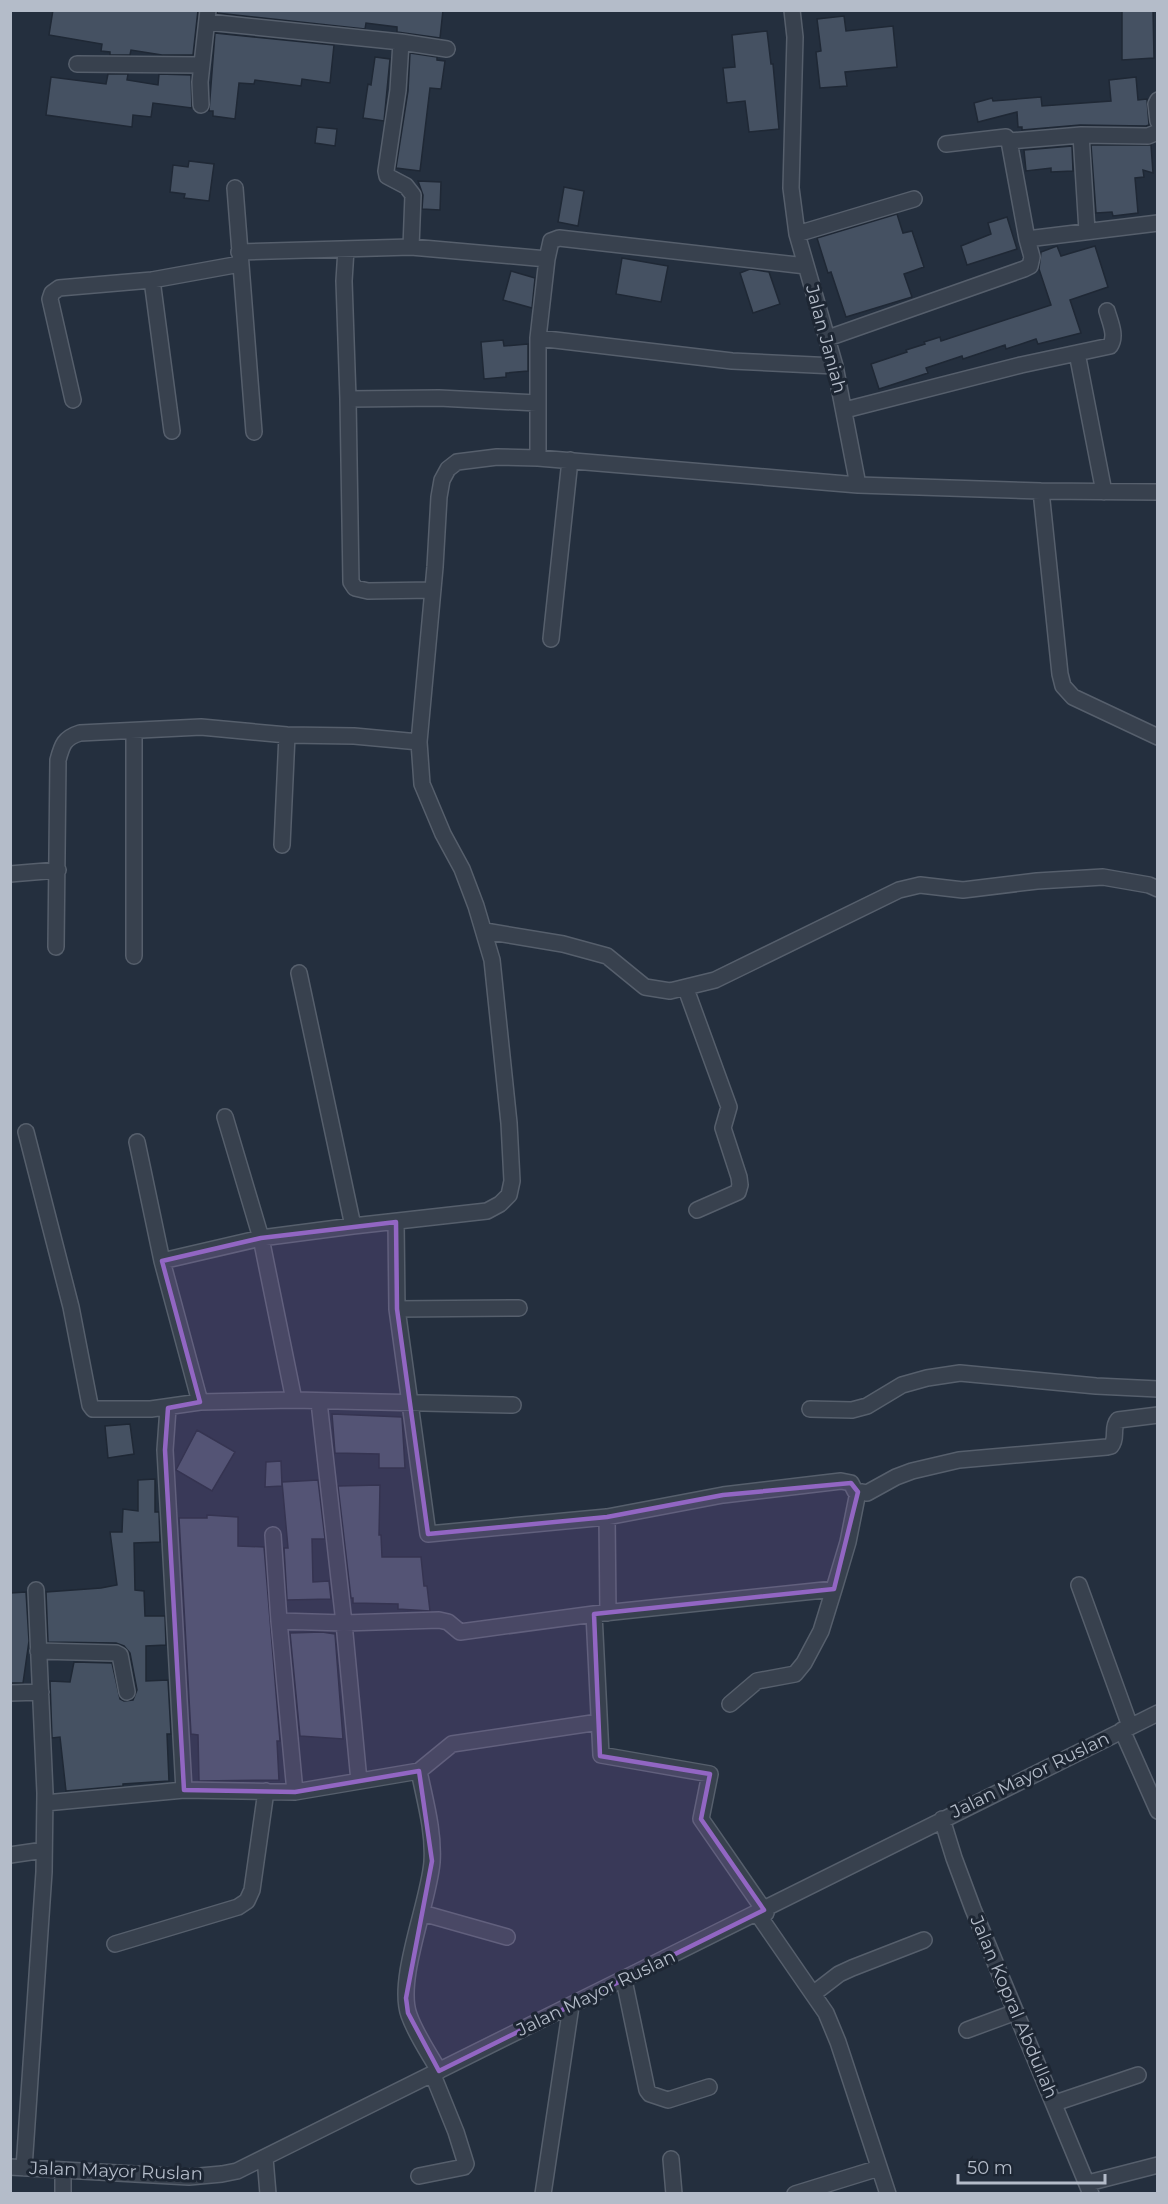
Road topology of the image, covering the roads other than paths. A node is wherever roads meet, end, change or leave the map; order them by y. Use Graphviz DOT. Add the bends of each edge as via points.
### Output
graph roads {
  1 [pos="792,10"];
  2 [pos="208,16"];
  3 [pos="401,42"];
  4 [pos="447,49"];
  5 [pos="77,64"];
  6 [pos="202,65"];
  7 [pos="1158,99"];
  8 [pos="201,105"];
  9 [pos="1158,121"];
  10 [pos="1158,132"];
  11 [pos="1081,135"];
  12 [pos="1009,141"];
  13 [pos="946,144"];
  14 [pos="235,188"];
  15 [pos="914,200"];
  16 [pos="1158,223"];
  17 [pos="1087,231"];
  18 [pos="797,234"];
  19 [pos="1027,239"];
  20 [pos="411,247"];
  21 [pos="346,249"];
  22 [pos="240,258"];
  23 [pos="546,258"];
  24 [pos="806,266"];
  25 [pos="152,280"];
  26 [pos="1107,311"];
  27 [pos="538,338"];
  28 [pos="828,338"];
  29 [pos="1077,353"];
  30 [pos="835,366"];
  31 [pos="348,399"];
  32 [pos="73,400"];
  33 [pos="537,403"];
  34 [pos="845,410"];
  35 [pos="172,430"];
  36 [pos="254,432"];
  37 [pos="538,458"];
  38 [pos="570,460"];
  39 [pos="858,484"];
  40 [pos="1041,491"];
  41 [pos="1104,492"];
  42 [pos="1158,492"];
  43 [pos="433,590"];
  44 [pos="551,639"];
  45 [pos="134,731"];
  46 [pos="287,735"];
  47 [pos="1158,737"];
  48 [pos="419,742"];
  49 [pos="282,845"];
  50 [pos="58,870"];
  51 [pos="10,874"];
  52 [pos="1158,889"];
  53 [pos="485,931"];
  54 [pos="56,947"];
  55 [pos="134,956"];
  56 [pos="299,974"];
  57 [pos="686,988"];
  58 [pos="225,1117"];
  59 [pos="26,1132"];
  60 [pos="137,1142"];
  61 [pos="697,1210"];
  62 [pos="396,1222"];
  63 [pos="353,1226"];
  64 [pos="261,1238"];
  65 [pos="162,1261"];
  66 [pos="519,1308"];
  67 [pos="397,1309"];
  68 [pos="1158,1389"];
  69 [pos="294,1400"];
  70 [pos="200,1402"];
  71 [pos="319,1402"];
  72 [pos="409,1402"];
  73 [pos="513,1405"];
  74 [pos="168,1408"];
  75 [pos="810,1409"];
  76 [pos="1158,1415"];
  77 [pos="858,1492"];
  78 [pos="607,1517"];
  79 [pos="273,1535"];
  80 [pos="1079,1585"];
  81 [pos="834,1589"];
  82 [pos="36,1590"];
  83 [pos="601,1613"];
  84 [pos="279,1622"];
  85 [pos="344,1623"];
  86 [pos="38,1651"];
  87 [pos="41,1692"];
  88 [pos="127,1692"];
  89 [pos="10,1693"];
  90 [pos="730,1704"];
  91 [pos="1158,1713"];
  92 [pos="600,1722"];
  93 [pos="1126,1728"];
  94 [pos="419,1771"];
  95 [pos="359,1781"];
  96 [pos="184,1790"];
  97 [pos="266,1791"];
  98 [pos="295,1792"];
  99 [pos="45,1803"];
  100 [pos="1158,1811"];
  101 [pos="942,1819"];
  102 [pos="44,1850"];
  103 [pos="10,1855"];
  104 [pos="422,1913"];
  105 [pos="762,1913"];
  106 [pos="507,1937"];
  107 [pos="924,1940"];
  108 [pos="115,1944"];
  109 [pos="624,1980"];
  110 [pos="813,1994"];
  111 [pos="571,2006"];
  112 [pos="1016,2012"];
  113 [pos="967,2030"];
  114 [pos="436,2073"];
  115 [pos="1138,2075"];
  116 [pos="709,2087"];
  117 [pos="1055,2103"];
  118 [pos="265,2158"];
  119 [pos="671,2160"];
  120 [pos="1158,2165"];
  121 [pos="17,2168"];
  122 [pos="879,2168"];
  123 [pos="63,2171"];
  124 [pos="419,2176"];
  125 [pos="1089,2188"];
  126 [pos="63,2193"];
  127 [pos="268,2193"];
  128 [pos="543,2193"];
  129 [pos="674,2193"];
  130 [pos="795,2193"];
  131 [pos="888,2193"];
  1 -- 18 [label="street, Jalan Janiah" via="795,37 791,188"];
  2 -- 3 [label="street"];
  2 -- 6 [label="street"];
  3 -- 4 [label="street"];
  3 -- 20 [label="street" via="386,171 387,176 406,186 413,195"];
  5 -- 6 [label="street"];
  6 -- 8 [label="street"];
  7 -- 9 [label="street"];
  10 -- 11 [label="street" via="1148,136"];
  11 -- 12 [label="street"];
  11 -- 17 [label="street"];
  12 -- 13 [label="street" via="999,137"];
  12 -- 19 [label="street"];
  14 -- 22 [label="street"];
  15 -- 18 [label="street"];
  16 -- 17 [label="street"];
  17 -- 19 [label="street"];
  18 -- 24 [label="street, Jalan Janiah"];
  19 -- 28 [label="street" via="1031,262 1019,272"];
  20 -- 21 [label="street"];
  20 -- 23 [label="street"];
  21 -- 22 [label="street"];
  21 -- 31 [label="street"];
  22 -- 25 [label="street"];
  22 -- 36 [label="street"];
  23 -- 24 [label="street" via="551,241 559,238"];
  23 -- 27 [label="street"];
  24 -- 28 [label="street, Jalan Janiah"];
  25 -- 32 [label="street" via="59,288 52,293 50,299"];
  25 -- 35 [label="street"];
  26 -- 29 [label="street" via="1113,343"];
  27 -- 30 [label="street" via="732,361"];
  27 -- 33 [label="street"];
  28 -- 30 [label="street, Jalan Janiah"];
  29 -- 34 [label="street"];
  29 -- 41 [label="street"];
  30 -- 34 [label="street, Jalan Janiah"];
  31 -- 33 [label="street"];
  31 -- 43 [label="street" via="351,582 355,588 368,591"];
  33 -- 37 [label="street"];
  34 -- 39 [label="street, Jalan Janiah"];
  37 -- 38 [label="street"];
  37 -- 43 [label="street" via="487,458 458,462 448,469 439,497"];
  38 -- 39 [label="street"];
  38 -- 44 [label="street"];
  39 -- 40 [label="street"];
  40 -- 41 [label="street"];
  40 -- 47 [label="street" via="1063,686 1073,697"];
  41 -- 42 [label="street"];
  43 -- 48 [label="street"];
  45 -- 46 [label="street" via="201,727"];
  45 -- 50 [label="street" via="80,733 68,737 62,745 58,760"];
  45 -- 55 [label="street"];
  46 -- 48 [label="street"];
  46 -- 49 [label="street"];
  48 -- 53 [label="street" via="422,784 462,869"];
  50 -- 51 [label="street"];
  50 -- 54 [label="street"];
  52 -- 57 [label="street" via="1103,877 963,890 920,885 899,890 715,980"];
  53 -- 57 [label="street" via="607,956 645,987 670,991"];
  53 -- 62 [label="street" via="492,960 512,1188 509,1196 487,1211"];
  56 -- 63 [label="street"];
  57 -- 61 [label="street" via="729,1107 723,1128 740,1177 738,1192"];
  58 -- 64 [label="street"];
  59 -- 74 [label="street" via="71,1307 90,1405 93,1409"];
  60 -- 65 [label="street"];
  62 -- 63 [label="street"];
  62 -- 67 [label="street"];
  63 -- 64 [label="street"];
  64 -- 65 [label="street"];
  64 -- 69 [label="street"];
  65 -- 70 [label="street"];
  66 -- 67 [label="street"];
  67 -- 72 [label="street"];
  68 -- 75 [label="street" via="960,1373 902,1385 867,1406 852,1410"];
  69 -- 70 [label="street"];
  69 -- 71 [label="street"];
  70 -- 74 [label="street"];
  71 -- 72 [label="street"];
  71 -- 85 [label="street"];
  72 -- 73 [label="street"];
  72 -- 78 [label="street" via="428,1534"];
  74 -- 96 [label="street" via="165,1450"];
  76 -- 77 [label="street" via="1118,1420 1111,1446 959,1460 912,1471 867,1493"];
  77 -- 78 [label="street" via="851,1483 841,1481 723,1495"];
  77 -- 81 [label="street"];
  78 -- 83 [label="street"];
  79 -- 84 [label="street"];
  80 -- 93 [label="street"];
  81 -- 83 [label="street"];
  81 -- 90 [label="street" via="821,1632 800,1670 757,1681"];
  82 -- 86 [label="street"];
  83 -- 85 [label="street" via="460,1632 439,1620"];
  83 -- 92 [label="street"];
  84 -- 85 [label="street"];
  84 -- 98 [label="street"];
  85 -- 95 [label="street"];
  86 -- 87 [label="street"];
  86 -- 88 [label="street" via="116,1653 122,1662"];
  87 -- 89 [label="street"];
  87 -- 99 [label="street"];
  91 -- 93 [label="street, Jalan Mayor Ruslan"];
  92 -- 94 [label="street" via="452,1744"];
  92 -- 105 [label="street" via="601,1755 710,1774 701,1819"];
  93 -- 100 [label="street"];
  93 -- 101 [label="street, Jalan Mayor Ruslan"];
  94 -- 95 [label="street"];
  94 -- 104 [label="street" via="431,1829 432,1861"];
  95 -- 98 [label="street"];
  96 -- 97 [label="street"];
  96 -- 99 [label="street"];
  97 -- 98 [label="street"];
  97 -- 108 [label="street" via="252,1890 247,1901"];
  99 -- 102 [label="street"];
  101 -- 105 [label="street, Jalan Mayor Ruslan"];
  101 -- 112 [label="street, Jalan Kopral Abdullah" via="973,1909"];
  102 -- 103 [label="street"];
  102 -- 121 [label="street"];
  104 -- 106 [label="street"];
  104 -- 114 [label="street" via="406,1998 408,2013"];
  105 -- 109 [label="street, Jalan Mayor Ruslan"];
  105 -- 110 [label="street"];
  107 -- 110 [label="street" via="839,1974"];
  109 -- 111 [label="street, Jalan Mayor Ruslan"];
  109 -- 116 [label="street" via="650,2094 668,2100"];
  110 -- 122 [label="street" via="838,2042"];
  111 -- 114 [label="street, Jalan Mayor Ruslan"];
  111 -- 128 [label="street"];
  112 -- 113 [label="street"];
  112 -- 117 [label="street, Jalan Kopral Abdullah"];
  114 -- 118 [label="street, Jalan Mayor Ruslan"];
  114 -- 124 [label="street" via="466,2164"];
  115 -- 117 [label="street"];
  117 -- 125 [label="street, Jalan Kopral Abdullah"];
  118 -- 123 [label="street, Jalan Mayor Ruslan" via="222,2175"];
  118 -- 127 [label="street"];
  119 -- 129 [label="street"];
  120 -- 125 [label="street"];
  121 -- 123 [label="street, Jalan Mayor Ruslan"];
  122 -- 130 [label="street"];
  122 -- 131 [label="street"];
  123 -- 126 [label="street"];
}
